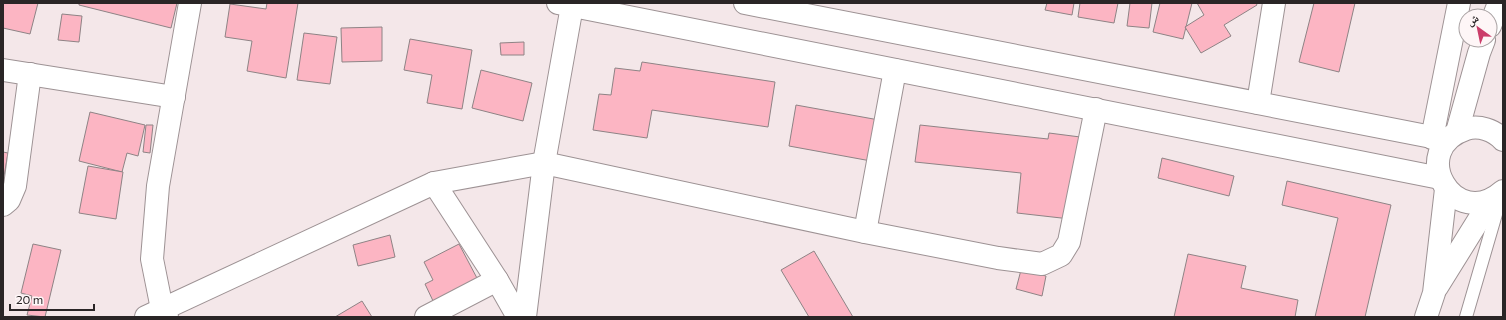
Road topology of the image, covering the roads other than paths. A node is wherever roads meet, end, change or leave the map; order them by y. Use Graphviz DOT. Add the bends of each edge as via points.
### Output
graph roads {
  1 [pos="190,3"];
  2 [pos="745,3"];
  3 [pos="1274,3"];
  4 [pos="1459,3"];
  5 [pos="565,4"];
  6 [pos="781,6"];
  7 [pos="1481,48"];
  8 [pos="3,70"];
  9 [pos="895,70"];
  10 [pos="30,74"];
  11 [pos="174,97"];
  12 [pos="1258,103"];
  13 [pos="1096,109"];
  14 [pos="1446,137"];
  15 [pos="1503,140"];
  16 [pos="544,163"];
  17 [pos="434,182"];
  18 [pos="1443,183"];
  19 [pos="1499,194"];
  20 [pos="3,205"];
  21 [pos="865,232"];
  22 [pos="497,280"];
  23 [pos="1434,293"];
  24 [pos="158,314"];
  25 [pos="426,317"];
  26 [pos="518,317"];
  27 [pos="525,317"];
  28 [pos="1426,317"];
  29 [pos="1466,317"];
  1 -- 11 [label="street"];
  2 -- 6 [label="street"];
  3 -- 12 [label="street"];
  4 -- 14 [label="street"];
  5 -- 9 [label="street"];
  5 -- 16 [label="street"];
  6 -- 12 [label="street"];
  7 -- 14 [label="street"];
  8 -- 10 [label="street"];
  9 -- 13 [label="street"];
  9 -- 21 [label="street"];
  10 -- 11 [label="street"];
  10 -- 20 [label="street" via="15,186 9,200"];
  11 -- 24 [label="street" via="158,186 152,259"];
  12 -- 14 [label="street"];
  13 -- 18 [label="street"];
  13 -- 21 [label="street" via="1070,242 1061,255 1042,264"];
  14 -- 15 [label="street" via="1470,128 1483,128 1498,134"];
  14 -- 18 [label="street" via="1438,165"];
  16 -- 17 [label="street"];
  16 -- 21 [label="street"];
  16 -- 27 [label="street"];
  17 -- 22 [label="street"];
  17 -- 24 [label="street"];
  18 -- 19 [label="street" via="1456,198 1465,202 1479,203"];
  18 -- 23 [label="street"];
  19 -- 23 [label="street"];
  19 -- 29 [label="lane"];
  22 -- 25 [label="street"];
  22 -- 26 [label="street"];
  23 -- 28 [label="street"];
}
